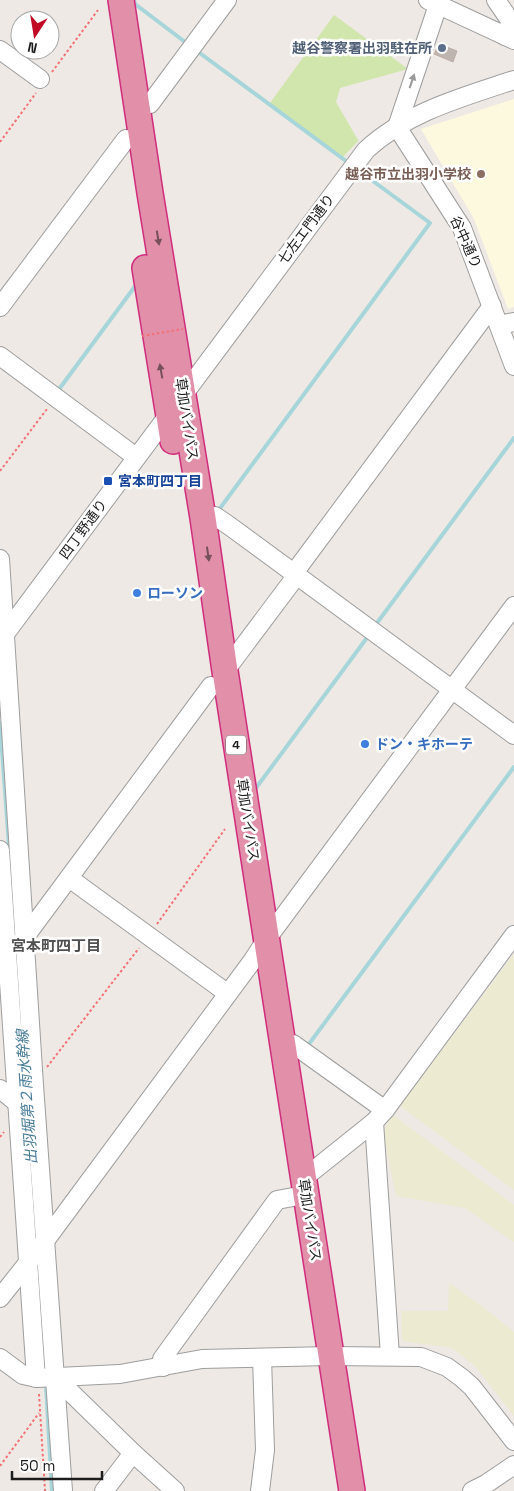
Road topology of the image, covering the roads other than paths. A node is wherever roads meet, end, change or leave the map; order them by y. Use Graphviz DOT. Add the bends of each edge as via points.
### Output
graph roads {
  1 [pos="106,0"];
  2 [pos="121,0"];
  3 [pos="227,0"];
  4 [pos="496,0"];
  5 [pos="433,2"];
  6 [pos="509,38"];
  7 [pos="0,50"];
  8 [pos="40,79"];
  9 [pos="514,80"];
  10 [pos="137,106"];
  11 [pos="397,127"];
  12 [pos="126,139"];
  13 [pos="492,306"];
  14 [pos="0,307"];
  15 [pos="506,323"];
  16 [pos="0,356"];
  17 [pos="514,366"];
  18 [pos="176,403"];
  19 [pos="136,457"];
  20 [pos="203,518"];
  21 [pos="0,559"];
  22 [pos="295,574"];
  23 [pos="514,606"];
  24 [pos="2,638"];
  25 [pos="218,679"];
  26 [pos="453,690"];
  27 [pos="514,735"];
  28 [pos="0,850"];
  29 [pos="69,878"];
  30 [pos="3,918"];
  31 [pos="514,935"];
  32 [pos="25,937"];
  33 [pos="260,950"];
  34 [pos="4,964"];
  35 [pos="227,993"];
  36 [pos="284,1045"];
  37 [pos="0,1090"];
  38 [pos="16,1102"];
  39 [pos="379,1116"];
  40 [pos="298,1187"];
  41 [pos="45,1241"];
  42 [pos="27,1262"];
  43 [pos="0,1298"];
  44 [pos="323,1356"];
  45 [pos="390,1356"];
  46 [pos="0,1358"];
  47 [pos="262,1358"];
  48 [pos="163,1366"];
  49 [pos="55,1377"];
  50 [pos="36,1378"];
  51 [pos="514,1441"];
  52 [pos="133,1453"];
  53 [pos="514,1465"];
  54 [pos="63,1491"];
  55 [pos="104,1491"];
  56 [pos="175,1491"];
  57 [pos="260,1491"];
  58 [pos="336,1491"];
  59 [pos="352,1491"];
  60 [pos="472,1491"];
  1 -- 12 [label="highway, 草加バイパス / 4"];
  2 -- 10 [label="highway, 草加バイパス / 4"];
  3 -- 10 [label="street" via="150,104"];
  4 -- 6 [label="street" via="511,22"];
  5 -- 6 [label="street"];
  11 -- 5 [label="street, one-way"];
  7 -- 8 [label="street"];
  9 -- 11 [label="street, 七左エ門通り" via="429,109"];
  10 -- 18 [label="highway, 草加バイパス / 4, one-way"];
  11 -- 13 [label="street, 谷中通り" via="462,228"];
  11 -- 18 [label="street, 七左エ門通り" via="378,139 358,160"];
  12 -- 14 [label="street"];
  18 -- 12 [label="highway, 草加バイパス / 4, one-way" via="160,368"];
  13 -- 15 [label="street, 谷中通り"];
  13 -- 22 [label="street"];
  15 -- 17 [label="street, 谷中通り"];
  16 -- 19 [label="street"];
  18 -- 19 [label="street, 四丁野通り"];
  18 -- 20 [label="highway, 草加バイパス / 4"];
  18 -- 25 [label="highway, 草加バイパス / 4"];
  19 -- 24 [label="street, 四丁野通り"];
  20 -- 22 [label="street" via="215,516"];
  20 -- 25 [label="highway, 草加バイパス / 4, one-way"];
  21 -- 24 [label="street"];
  22 -- 25 [label="street"];
  22 -- 26 [label="street"];
  23 -- 26 [label="street"];
  24 -- 32 [label="street"];
  25 -- 29 [label="street"];
  25 -- 33 [label="highway, 草加バイパス / 4"];
  26 -- 27 [label="street"];
  26 -- 33 [label="street"];
  28 -- 30 [label="street"];
  29 -- 32 [label="street"];
  29 -- 35 [label="street"];
  30 -- 34 [label="street"];
  31 -- 39 [label="street"];
  32 -- 34 [label="street"];
  32 -- 41 [label="street"];
  33 -- 35 [label="street"];
  33 -- 36 [label="highway, 草加バイパス / 4"];
  33 -- 40 [label="highway, 草加バイパス / 4"];
  34 -- 38 [label="street"];
  35 -- 41 [label="street"];
  36 -- 39 [label="street" via="293,1044"];
  36 -- 40 [label="highway, 草加バイパス / 4"];
  37 -- 38 [label="street"];
  38 -- 42 [label="street"];
  39 -- 40 [label="street"];
  39 -- 45 [label="street"];
  40 -- 44 [label="highway, 草加バイパス / 4"];
  40 -- 48 [label="street" via="277,1200 162,1359"];
  41 -- 42 [label="street"];
  41 -- 49 [label="street"];
  42 -- 43 [label="street"];
  42 -- 50 [label="street"];
  44 -- 45 [label="street"];
  44 -- 47 [label="street"];
  44 -- 58 [label="highway, 草加バイパス / 4"];
  44 -- 59 [label="highway, 草加バイパス / 4"];
  45 -- 51 [label="street" via="421,1357 448,1367 472,1387"];
  46 -- 50 [label="street" via="23,1375"];
  47 -- 48 [label="street" via="202,1359"];
  47 -- 57 [label="street" via="265,1450"];
  48 -- 49 [label="street" via="120,1374"];
  49 -- 50 [label="street"];
  49 -- 52 [label="street"];
  49 -- 54 [label="street"];
  52 -- 55 [label="street"];
  52 -- 56 [label="street"];
  53 -- 60 [label="street"];
}
